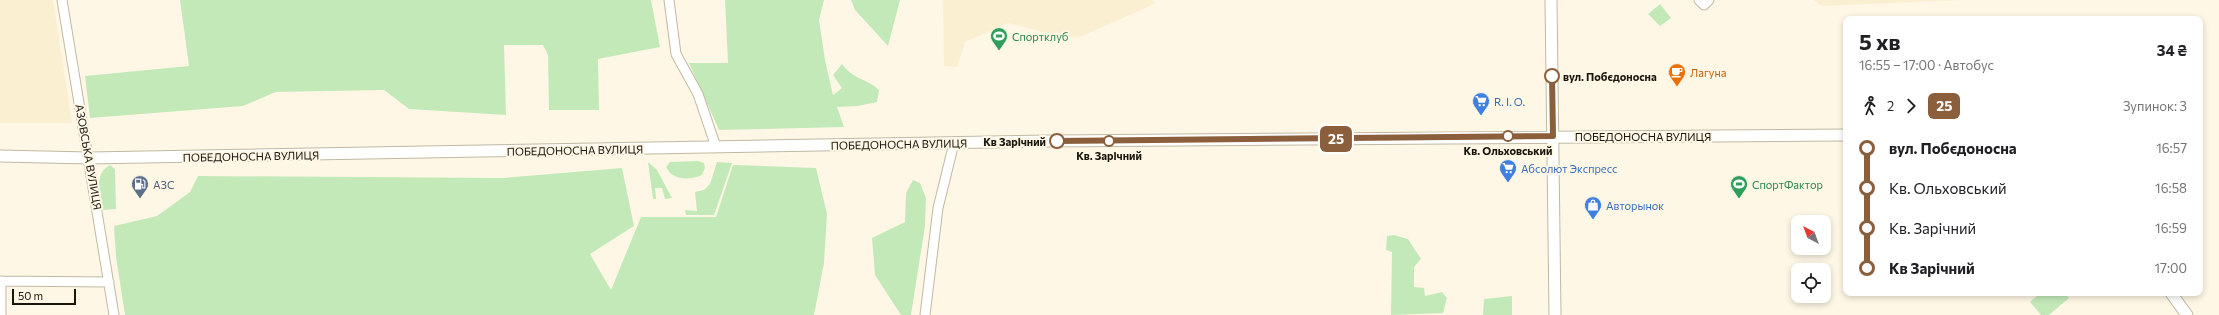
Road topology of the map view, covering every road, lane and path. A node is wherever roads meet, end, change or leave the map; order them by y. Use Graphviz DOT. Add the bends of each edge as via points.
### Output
graph roads {
  1 [pos="62,0"];
  2 [pos="669,0"];
  3 [pos="1551,0"];
  4 [pos="1699,0"];
  5 [pos="1709,0"];
  6 [pos="1843,135"];
  7 [pos="1553,136"];
  8 [pos="954,143"];
  9 [pos="716,147"];
  10 [pos="0,156"];
  11 [pos="89,158"];
  12 [pos="0,281"];
  13 [pos="110,282"];
  14 [pos="2173,296"];
  15 [pos="1,315"];
  16 [pos="114,315"];
  17 [pos="925,315"];
  18 [pos="1555,315"];
  19 [pos="2187,315"];
  1 -- 11 [label="street, АЗОВСЬКА ВУЛИЦЯ"];
  2 -- 9 [label="street" via="676,54 698,94"];
  3 -- 7 [label="street"];
  4 -- 5 [label="street" via="1704,5"];
  6 -- 7 [label="street, ПОБЕДОНОСНА ВУЛИЦЯ"];
  7 -- 8 [label="street, ПОБЕДОНОСНА ВУЛИЦЯ"];
  7 -- 18 [label="street"];
  8 -- 9 [label="street, ПОБЕДОНОСНА ВУЛИЦЯ"];
  8 -- 17 [label="street" via="938,208"];
  9 -- 11 [label="street, ПОБЕДОНОСНА ВУЛИЦЯ"];
  10 -- 11 [label="street, ПОБЕДОНОСНА ВУЛИЦЯ"];
  11 -- 13 [label="street, АЗОВСЬКА ВУЛИЦЯ"];
  12 -- 13 [label="street"];
  12 -- 15 [label="street"];
  13 -- 16 [label="street, АЗОВСЬКА ВУЛИЦЯ"];
  14 -- 19 [label="street"];
}
